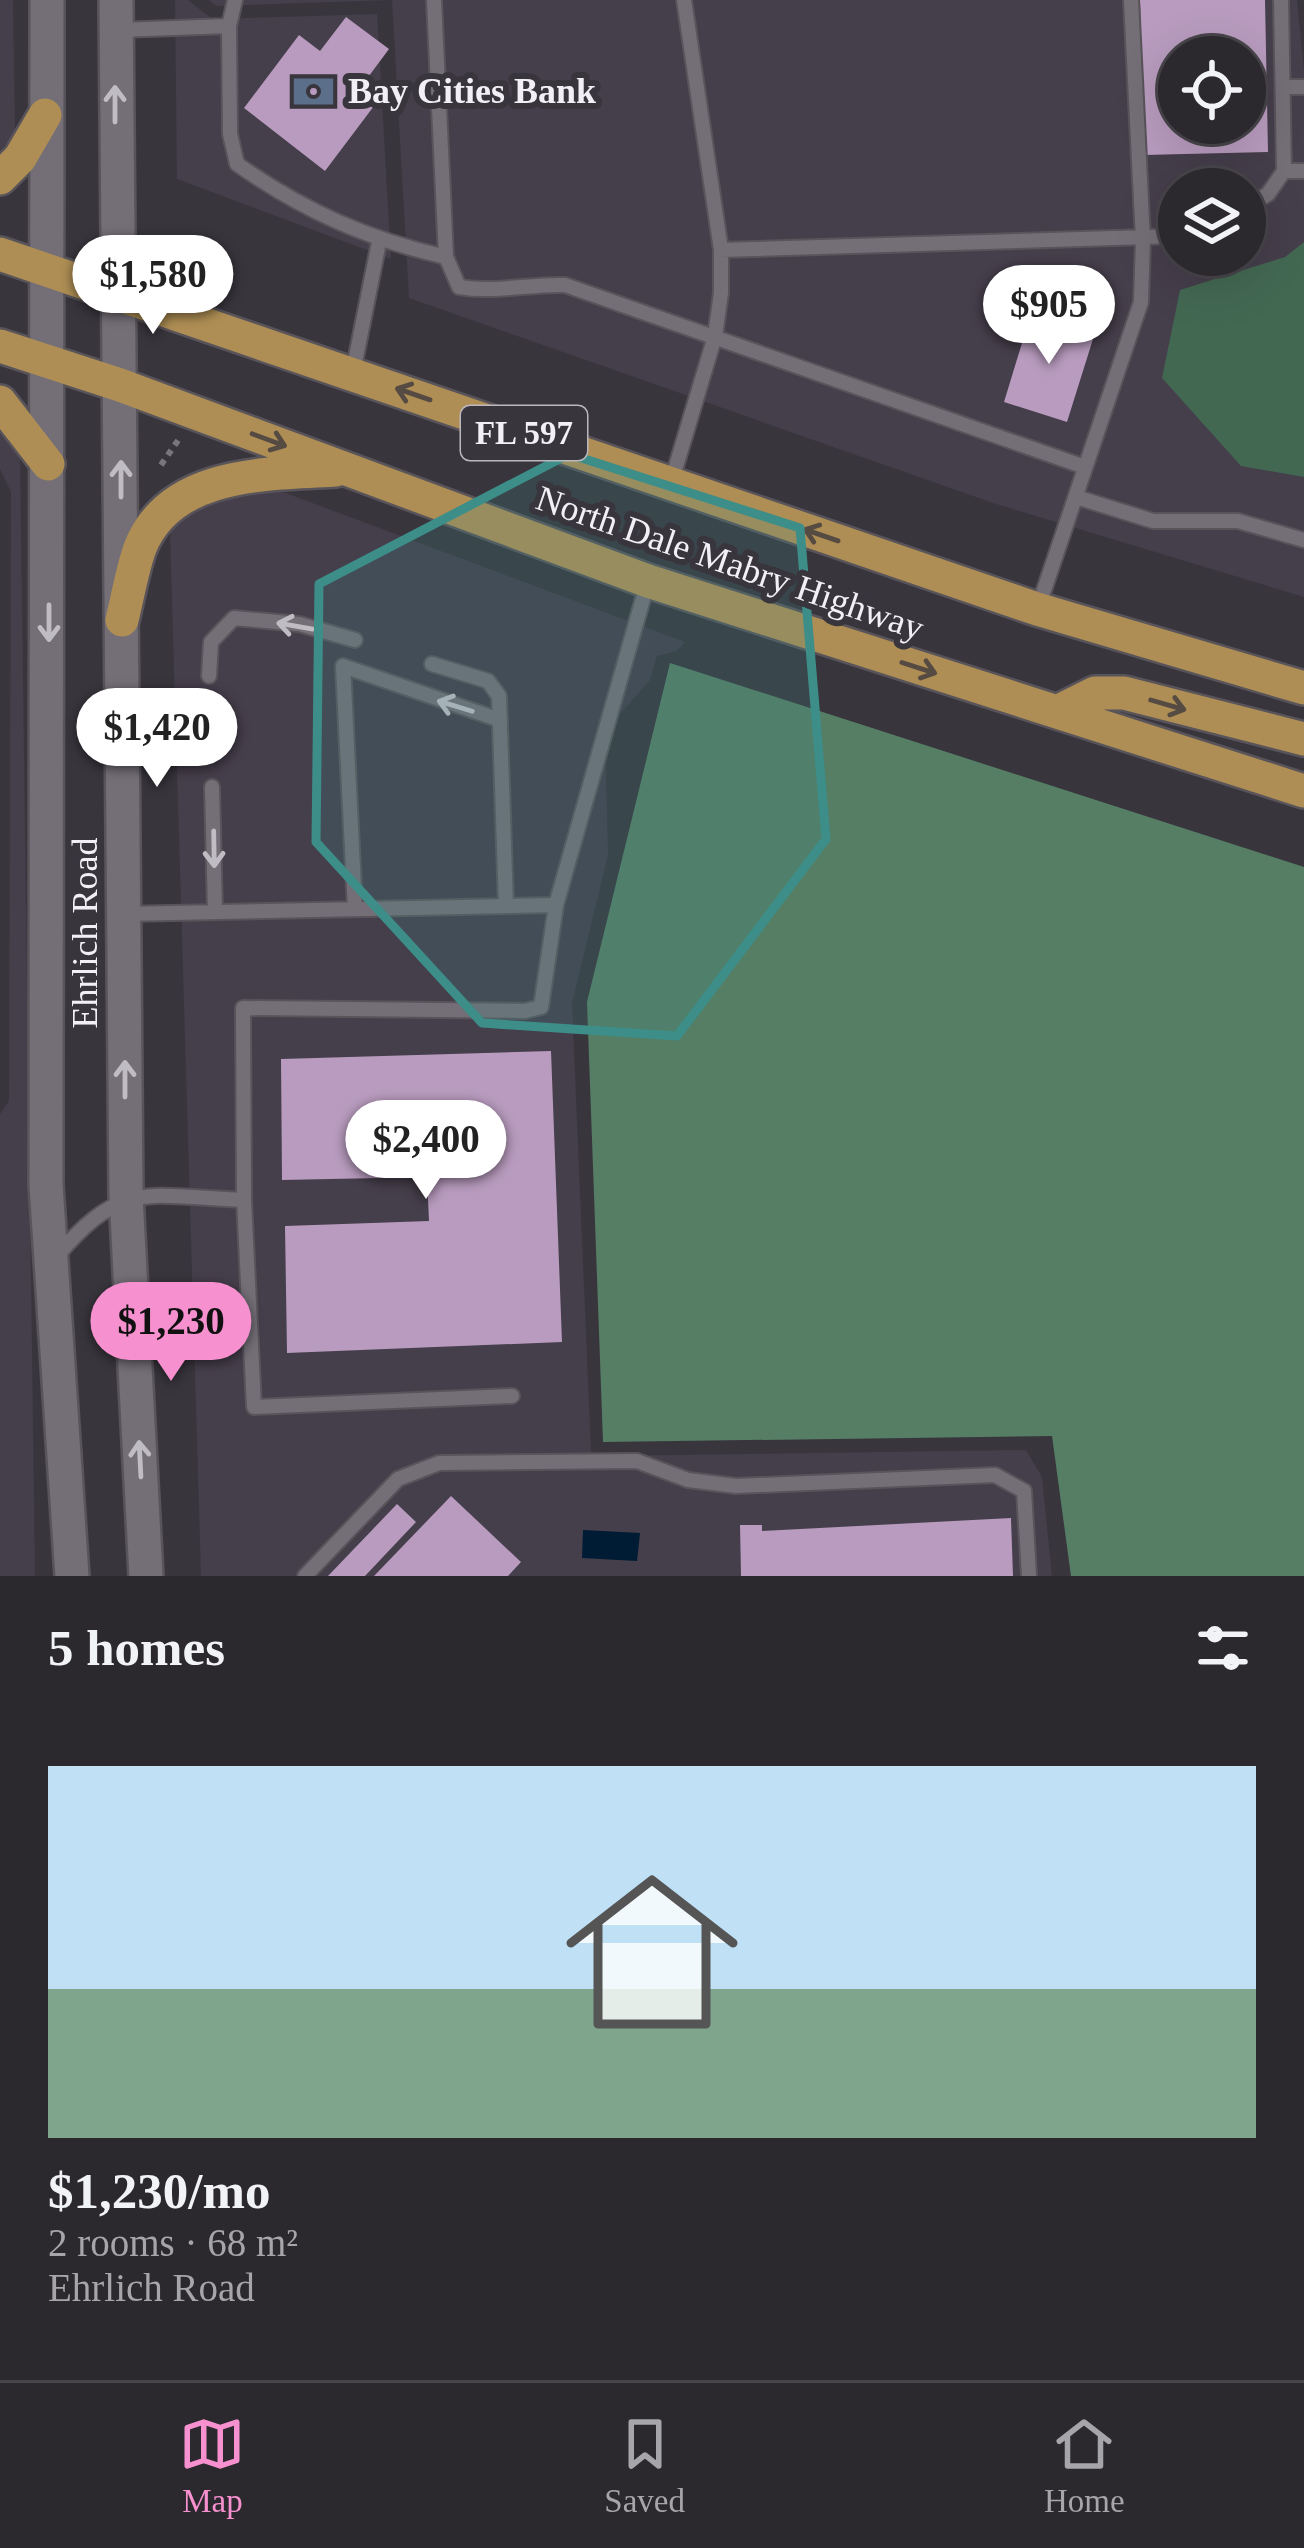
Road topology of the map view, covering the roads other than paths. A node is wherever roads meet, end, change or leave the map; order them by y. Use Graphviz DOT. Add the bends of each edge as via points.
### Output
graph roads {
  1 [pos="46,0"];
  2 [pos="235,0"];
  3 [pos="434,0"];
  4 [pos="684,0"];
  5 [pos="1131,0"];
  6 [pos="1281,0"];
  7 [pos="116,15"];
  8 [pos="230,26"];
  9 [pos="1283,87"];
  10 [pos="1304,87"];
  11 [pos="45,115"];
  12 [pos="1304,171"];
  13 [pos="1284,172"];
  14 [pos="0,178"];
  15 [pos="1266,195"];
  16 [pos="1158,238"];
  17 [pos="1143,240"];
  18 [pos="379,242"];
  19 [pos="721,250"];
  20 [pos="0,254"];
  21 [pos="446,257"];
  22 [pos="46,268"];
  23 [pos="117,290"];
  24 [pos="715,336"];
  25 [pos="0,346"];
  26 [pos="47,361"];
  27 [pos="353,374"];
  28 [pos="120,385"];
  29 [pos="0,402"];
  30 [pos="48,464"];
  31 [pos="1085,466"];
  32 [pos="352,470"];
  33 [pos="671,483"];
  34 [pos="1076,497"];
  35 [pos="1304,540"];
  36 [pos="648,581"];
  37 [pos="1037,609"];
  38 [pos="122,620"];
  39 [pos="356,640"];
  40 [pos="432,664"];
  41 [pos="209,676"];
  42 [pos="1304,688"];
  43 [pos="1057,712"];
  44 [pos="500,720"];
  45 [pos="1304,740"];
  46 [pos="212,787"];
  47 [pos="1304,791"];
  48 [pos="556,905"];
  49 [pos="506,906"];
  50 [pos="355,909"];
  51 [pos="215,912"];
  52 [pos="124,914"];
  53 [pos="126,1196"];
  54 [pos="244,1200"];
  55 [pos="51,1263"];
  56 [pos="512,1396"];
  57 [pos="72,1576"];
  58 [pos="146,1576"];
  59 [pos="305,1576"];
  60 [pos="1029,1576"];
  1 -- 11 [label="main road, Ehrlich Road"];
  2 -- 8 [label="lane"];
  3 -- 21 [label="lane"];
  4 -- 19 [label="lane"];
  5 -- 17 [label="lane"];
  6 -- 9 [label="lane"];
  7 -- 8 [label="lane"];
  23 -- 7 [label="main road, Ehrlich Road, one-way"];
  8 -- 18 [label="lane" via="237,164 300,208"];
  9 -- 10 [label="lane"];
  9 -- 13 [label="lane"];
  11 -- 14 [label="main road"];
  11 -- 22 [label="main road, Ehrlich Road"];
  12 -- 13 [label="lane"];
  13 -- 15 [label="lane"];
  16 -- 17 [label="lane"];
  17 -- 19 [label="lane"];
  17 -- 31 [label="lane" via="1141,302"];
  18 -- 21 [label="lane"];
  18 -- 27 [label="lane"];
  19 -- 24 [label="lane"];
  20 -- 22 [label="main road, North Dale Mabry Highway / FL 597"];
  21 -- 24 [label="lane" via="459,287 565,285"];
  22 -- 23 [label="main road, North Dale Mabry Highway / FL 597"];
  22 -- 26 [label="main road, Ehrlich Road"];
  23 -- 27 [label="main road, North Dale Mabry Highway / FL 597"];
  23 -- 28 [label="main road, Ehrlich Road"];
  24 -- 31 [label="lane"];
  24 -- 33 [label="lane"];
  25 -- 26 [label="main road, North Dale Mabry Highway / FL 597"];
  26 -- 28 [label="main road, North Dale Mabry Highway / FL 597"];
  26 -- 30 [label="main road, Ehrlich Road"];
  33 -- 27 [label="main road, North Dale Mabry Highway / FL 597, one-way"];
  28 -- 32 [label="main road, North Dale Mabry Highway / FL 597, one-way"];
  38 -- 28 [label="main road, Ehrlich Road, one-way"];
  29 -- 30 [label="main road"];
  30 -- 55 [label="main road, Ehrlich Road, one-way"];
  31 -- 34 [label="lane"];
  32 -- 36 [label="main road, North Dale Mabry Highway / FL 597"];
  32 -- 38 [label="main road" via="255,474 201,488 168,507 141,544"];
  37 -- 33 [label="main road, North Dale Mabry Highway / FL 597, one-way"];
  34 -- 35 [label="lane" via="1153,521 1238,521"];
  34 -- 37 [label="lane"];
  36 -- 43 [label="main road, North Dale Mabry Highway / FL 597, one-way"];
  36 -- 48 [label="lane"];
  37 -- 42 [label="main road, North Dale Mabry Highway / FL 597"];
  38 -- 52 [label="main road, Ehrlich Road"];
  39 -- 41 [label="lane, one-way" via="234,618 211,642"];
  40 -- 44 [label="lane" via="488,681 499,696"];
  43 -- 45 [label="main road, one-way" via="1095,693 1124,693"];
  43 -- 47 [label="main road, North Dale Mabry Highway / FL 597"];
  44 -- 49 [label="lane"];
  44 -- 50 [label="lane, one-way" via="343,666"];
  46 -- 51 [label="lane, one-way"];
  48 -- 49 [label="lane"];
  48 -- 54 [label="lane" via="541,1007 243,1008"];
  49 -- 50 [label="lane"];
  50 -- 51 [label="lane"];
  51 -- 52 [label="lane"];
  53 -- 52 [label="main road, Ehrlich Road, one-way"];
  53 -- 54 [label="lane"];
  53 -- 55 [label="lane" via="86,1222"];
  58 -- 53 [label="main road, Ehrlich Road, one-way"];
  54 -- 56 [label="lane" via="254,1407"];
  55 -- 57 [label="main road, Ehrlich Road"];
  59 -- 60 [label="lane" via="398,1479 439,1463 615,1461 736,1486 995,1475 1024,1491"];
}
